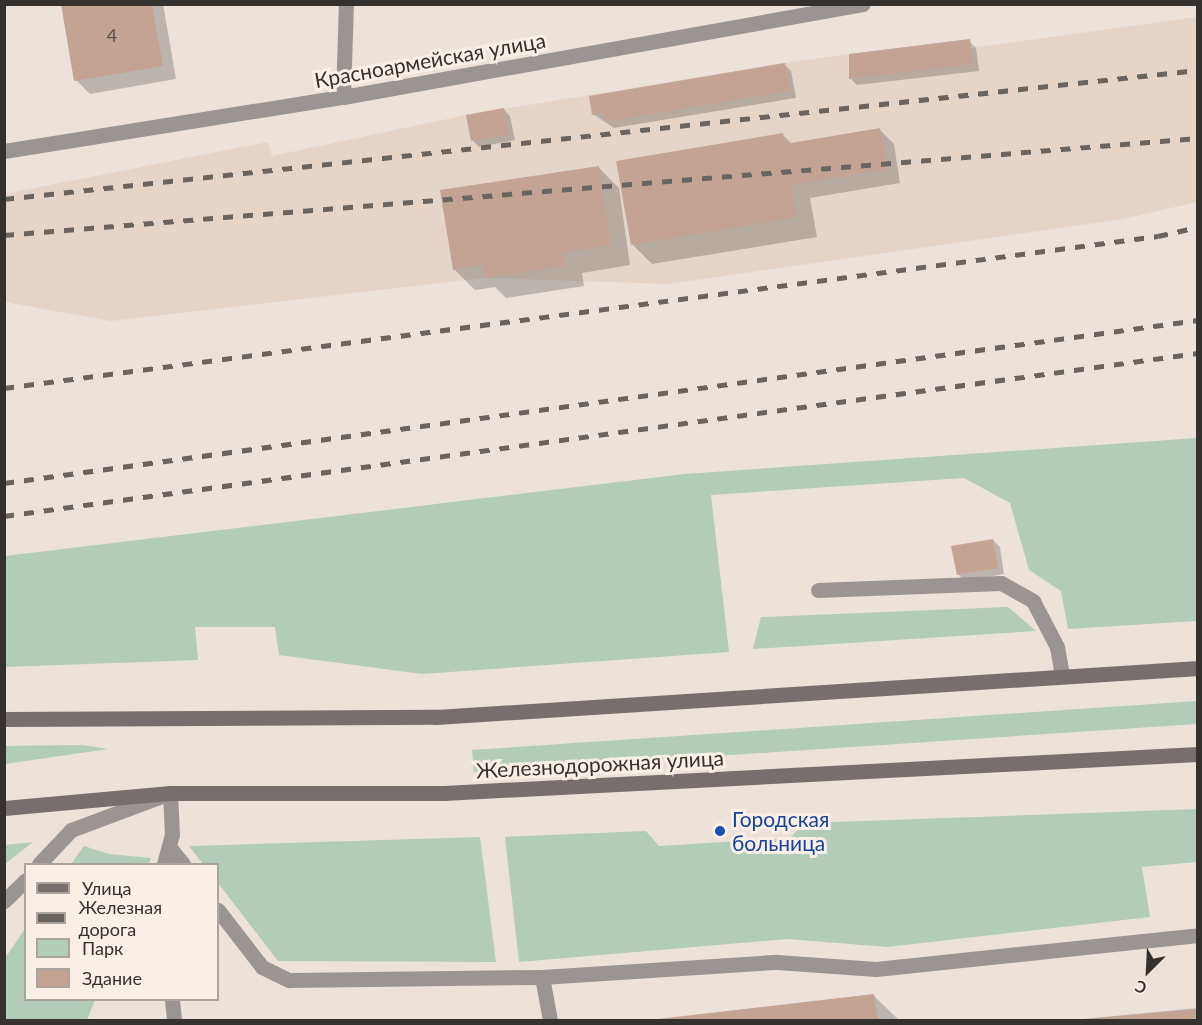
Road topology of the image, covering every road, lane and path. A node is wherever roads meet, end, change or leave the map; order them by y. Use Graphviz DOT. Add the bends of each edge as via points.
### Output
graph roads {
  1 [pos="346,4"];
  2 [pos="863,4"];
  3 [pos="343,97"];
  4 [pos="4,151"];
  5 [pos="818,590"];
  6 [pos="1197,668"];
  7 [pos="1062,675"];
  8 [pos="4,719"];
  9 [pos="1197,754"];
  10 [pos="170,793"];
  11 [pos="4,808"];
  12 [pos="170,848"];
  13 [pos="40,863"];
  14 [pos="164,863"];
  15 [pos="182,863"];
  16 [pos="24,882"];
  17 [pos="4,901"];
  18 [pos="219,911"];
  19 [pos="1197,936"];
  20 [pos="542,977"];
  21 [pos="172,1001"];
  22 [pos="174,1020"];
  23 [pos="550,1020"];
  1 -- 3 [label="street"];
  2 -- 3 [label="street, Красноармейская улица"];
  3 -- 4 [label="street, Красноармейская улица"];
  5 -- 7 [label="street" via="1001,583 1033,601 1057,647"];
  6 -- 7 [label="main road"];
  7 -- 8 [label="main road" via="436,717"];
  9 -- 10 [label="main road, Железнодорожная улица" via="444,793"];
  10 -- 11 [label="main road, Железнодорожная улица"];
  10 -- 12 [label="street"];
  10 -- 13 [label="street" via="70,830"];
  12 -- 14 [label="street"];
  12 -- 15 [label="street"];
  16 -- 17 [label="street"];
  18 -- 20 [label="street" via="262,967 289,980"];
  19 -- 20 [label="street" via="876,969 777,962"];
  20 -- 23 [label="street"];
  21 -- 22 [label="street"];
}
